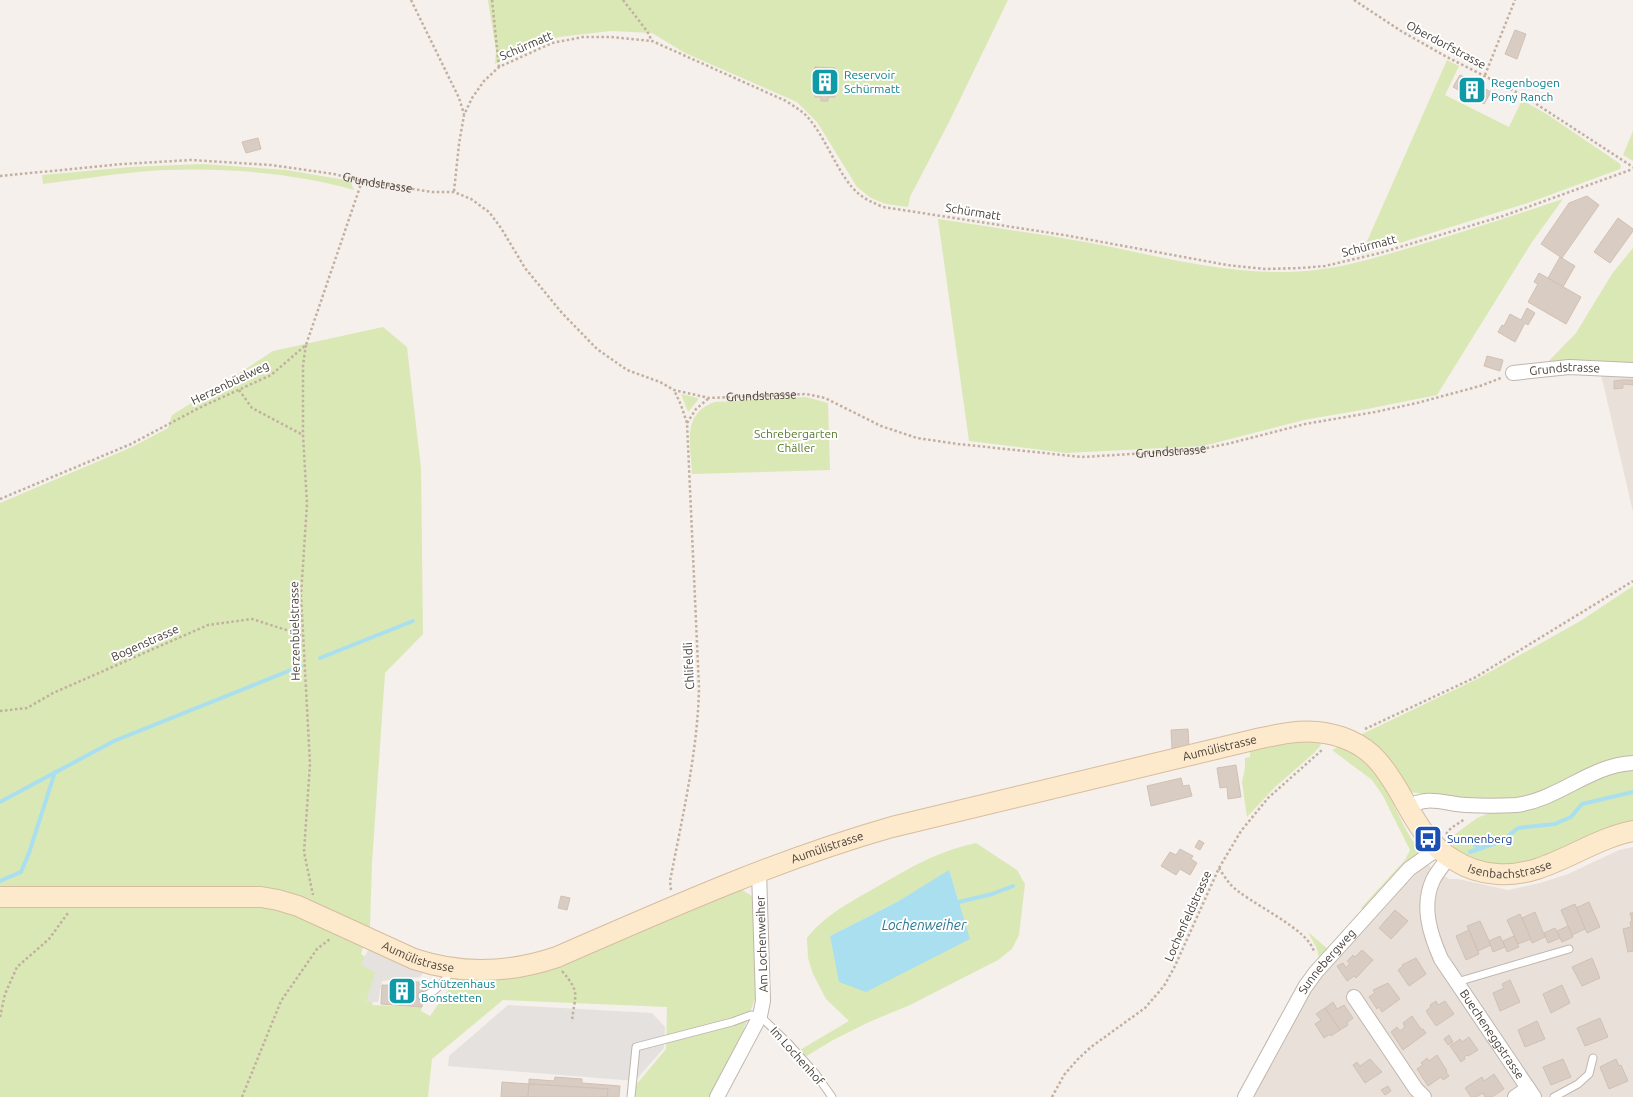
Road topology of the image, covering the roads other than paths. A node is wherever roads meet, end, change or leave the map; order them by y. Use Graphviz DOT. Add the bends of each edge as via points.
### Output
graph roads {
  1 [pos="1633,370"];
  2 [pos="1513,373"];
  3 [pos="1633,762"];
  4 [pos="1408,808"];
  5 [pos="1633,831"];
  6 [pos="1443,848"];
  7 [pos="759,871"];
  8 [pos="0,897"];
  9 [pos="1568,949"];
  10 [pos="454,968"];
  11 [pos="1456,982"];
  12 [pos="422,996"];
  13 [pos="1354,997"];
  14 [pos="760,1016"];
  15 [pos="1593,1058"];
  16 [pos="1531,1093"];
  17 [pos="631,1097"];
  18 [pos="717,1097"];
  19 [pos="832,1097"];
  20 [pos="1245,1097"];
  21 [pos="1424,1097"];
  22 [pos="1515,1097"];
  23 [pos="1554,1097"];
  1 -- 2 [label="street, Grundstrasse" via="1569,366"];
  3 -- 4 [label="street" via="1595,772 1536,801 1514,805 1466,805 1423,800"];
  4 -- 6 [label="main road, Isenbachstrasse" via="1419,828"];
  4 -- 7 [label="main road, Aumülistrasse" via="1378,761 1364,749 1342,738 1318,732 1299,732 1257,739 892,827"];
  5 -- 6 [label="main road, Isenbachstrasse" via="1534,870 1514,874 1467,868"];
  6 -- 11 [label="street, Buecheneggstrasse" via="1428,893 1428,918 1432,939"];
  6 -- 20 [label="street, Sunnebergweg" via="1409,869 1316,972"];
  7 -- 10 [label="main road, Aumülistrasse" via="530,966 486,971"];
  7 -- 14 [label="street, Am Lochenweiher" via="764,983"];
  8 -- 10 [label="main road, Aumülistrasse" via="261,898 286,903 319,916 414,959"];
  9 -- 11 [label="lane, Buecheneggstrasse"];
  10 -- 12 [label="lane" via="429,995"];
  11 -- 16 [label="street, Buecheneggstrasse"];
  13 -- 21 [label="street"];
  14 -- 17 [label="lane" via="751,1015 636,1048"];
  14 -- 18 [label="street, Am Lochenweiher"];
  14 -- 19 [label="lane, Im Lochenhof" via="815,1072"];
  15 -- 23 [label="lane" via="1589,1074"];
  16 -- 22 [label="street, Buecheneggstrasse"];
}
